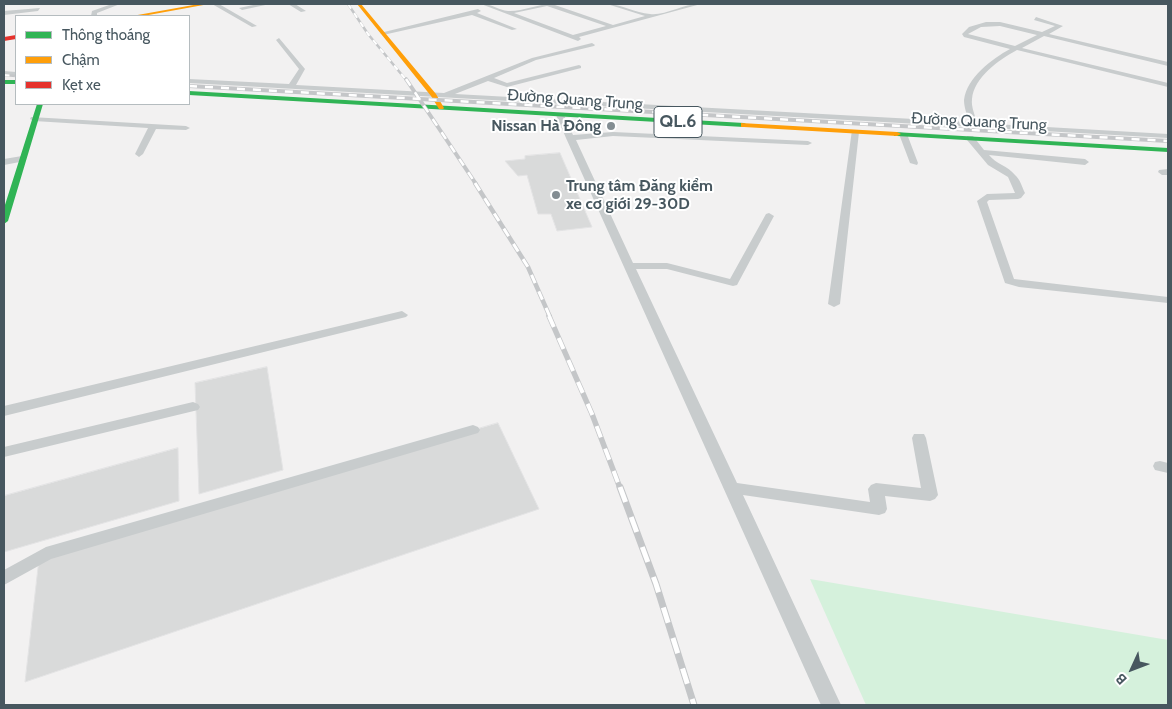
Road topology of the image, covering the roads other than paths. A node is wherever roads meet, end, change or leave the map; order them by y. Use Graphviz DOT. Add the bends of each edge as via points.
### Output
graph roads {
  1 [pos="117,4"];
  2 [pos="206,4"];
  3 [pos="215,4"];
  4 [pos="267,4"];
  5 [pos="291,4"];
  6 [pos="359,4"];
  7 [pos="484,4"];
  8 [pos="548,4"];
  9 [pos="610,4"];
  10 [pos="678,4"];
  11 [pos="698,4"];
  12 [pos="686,6"];
  13 [pos="493,7"];
  14 [pos="242,8"];
  15 [pos="38,9"];
  16 [pos="303,11"];
  17 [pos="507,12"];
  18 [pos="4,13"];
  19 [pos="472,13"];
  20 [pos="94,15"];
  21 [pos="141,15"];
  22 [pos="650,16"];
  23 [pos="1036,19"];
  24 [pos="254,26"];
  25 [pos="611,26"];
  26 [pos="514,30"];
  27 [pos="383,33"];
  28 [pos="1043,35"];
  29 [pos="572,37"];
  30 [pos="279,40"];
  31 [pos="1016,48"];
  32 [pos="1120,52"];
  33 [pos="1111,57"];
  34 [pos="1103,62"];
  35 [pos="1168,64"];
  36 [pos="579,67"];
  37 [pos="1095,67"];
  38 [pos="485,78"];
  39 [pos="190,82"];
  40 [pos="1168,85"];
  41 [pos="275,86"];
  42 [pos="291,87"];
  43 [pos="190,93"];
  44 [pos="434,95"];
  45 [pos="262,98"];
  46 [pos="40,105"];
  47 [pos="441,108"];
  48 [pos="561,109"];
  49 [pos="34,119"];
  50 [pos="974,125"];
  51 [pos="153,126"];
  52 [pos="186,128"];
  53 [pos="855,132"];
  54 [pos="903,134"];
  55 [pos="1168,136"];
  56 [pos="570,138"];
  57 [pos="970,138"];
  58 [pos="808,143"];
  59 [pos="1168,150"];
  60 [pos="981,152"];
  61 [pos="139,154"];
  62 [pos="22,159"];
  63 [pos="4,162"];
  64 [pos="1085,162"];
  65 [pos="914,163"];
  66 [pos="769,216"];
  67 [pos="4,221"];
  68 [pos="629,266"];
  69 [pos="1168,300"];
  70 [pos="834,304"];
  71 [pos="402,315"];
  72 [pos="193,407"];
  73 [pos="4,411"];
  74 [pos="473,430"];
  75 [pos="918,438"];
  76 [pos="4,452"];
  77 [pos="731,488"];
  78 [pos="4,578"];
  79 [pos="830,705"];
  1 -- 20 [label="lane" via="94,12"];
  2 -- 21 [label="main road"];
  3 -- 24 [label="lane"];
  4 -- 14 [label="lane"];
  5 -- 16 [label="lane"];
  6 -- 27 [label="main road"];
  7 -- 13 [label="lane"];
  8 -- 17 [label="lane"];
  8 -- 25 [label="lane"];
  9 -- 22 [label="lane"];
  10 -- 12 [label="lane"];
  11 -- 12 [label="lane"];
  12 -- 22 [label="lane"];
  13 -- 17 [label="lane"];
  13 -- 19 [label="lane"];
  15 -- 18 [label="lane"];
  17 -- 29 [label="lane"];
  19 -- 26 [label="lane"];
  19 -- 27 [label="lane"];
  22 -- 25 [label="lane"];
  23 -- 28 [label="lane" via="1060,26"];
  25 -- 29 [label="lane"];
  27 -- 44 [label="main road"];
  28 -- 31 [label="lane"];
  28 -- 31 [label="lane" via="992,23 967,30 965,34"];
  28 -- 32 [label="lane"];
  29 -- 38 [label="lane" via="592,44 534,59"];
  30 -- 42 [label="lane" via="302,70"];
  31 -- 37 [label="lane"];
  31 -- 50 [label="lane" via="993,62 969,94 968,106"];
  32 -- 33 [label="lane"];
  32 -- 35 [label="lane"];
  34 -- 37 [label="lane"];
  36 -- 38 [label="lane" via="507,85"];
  37 -- 40 [label="lane"];
  38 -- 44 [label="lane" via="458,91"];
  39 -- 41 [label="lane"];
  41 -- 42 [label="lane"];
  41 -- 45 [label="main road"];
  42 -- 44 [label="lane"];
  43 -- 45 [label="main road, Đường Quang Trung / QL.6"];
  44 -- 47 [label="main road"];
  44 -- 48 [label="lane"];
  45 -- 47 [label="main road, Đường Quang Trung / QL.6"];
  46 -- 49 [label="main road"];
  47 -- 48 [label="main road, Đường Quang Trung / QL.6"];
  48 -- 50 [label="lane"];
  48 -- 53 [label="main road, Đường Quang Trung / QL.6"];
  48 -- 56 [label="lane"];
  49 -- 51 [label="lane"];
  49 -- 62 [label="main road"];
  50 -- 55 [label="lane"];
  51 -- 52 [label="lane"];
  51 -- 61 [label="lane"];
  53 -- 54 [label="main road, Đường Quang Trung / QL.6"];
  53 -- 70 [label="lane"];
  54 -- 57 [label="main road, Đường Quang Trung / QL.6"];
  54 -- 65 [label="lane"];
  56 -- 58 [label="lane" via="613,134"];
  56 -- 68 [label="lane"];
  57 -- 59 [label="main road, Đường Quang Trung / QL.6"];
  57 -- 60 [label="lane"];
  60 -- 64 [label="lane"];
  60 -- 69 [label="lane" via="991,163 1012,176 1020,193 1018,196 987,197 982,201 1009,280 1019,284"];
  62 -- 63 [label="lane"];
  62 -- 67 [label="main road"];
  66 -- 68 [label="lane" via="733,283 667,266"];
  68 -- 77 [label="lane"];
  71 -- 73 [label="lane"];
  72 -- 76 [label="lane"];
  74 -- 78 [label="lane" via="46,554"];
  75 -- 77 [label="lane" via="930,494 876,490 879,509"];
  77 -- 79 [label="lane"];
}
